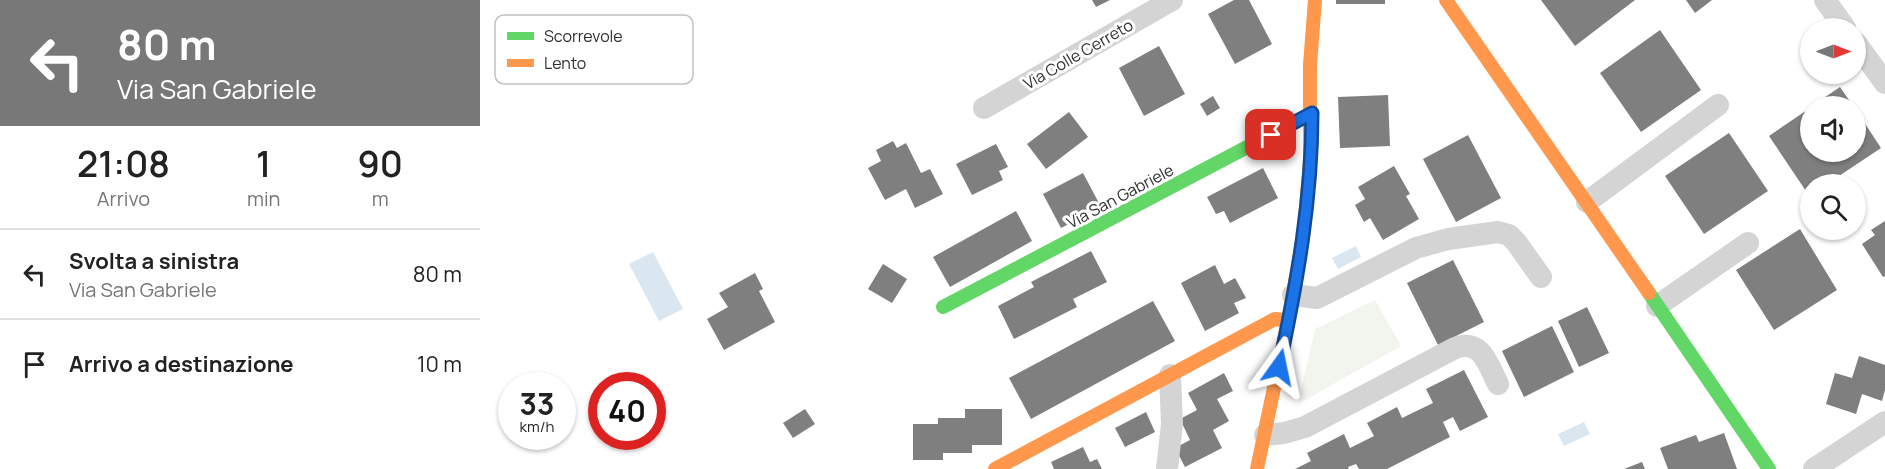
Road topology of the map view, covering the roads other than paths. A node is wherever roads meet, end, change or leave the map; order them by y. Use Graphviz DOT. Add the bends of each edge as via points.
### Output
graph roads {
  1 [pos="1172,0"];
  2 [pos="1315,0"];
  3 [pos="1446,0"];
  4 [pos="1825,0"];
  5 [pos="1838,18"];
  6 [pos="1866,56"];
  7 [pos="1885,83"];
  8 [pos="1718,105"];
  9 [pos="984,108"];
  10 [pos="1312,113"];
  11 [pos="1587,202"];
  12 [pos="1748,243"];
  13 [pos="1541,277"];
  14 [pos="1293,295"];
  15 [pos="1657,306"];
  16 [pos="943,307"];
  17 [pos="1288,321"];
  18 [pos="1170,375"];
  19 [pos="1498,384"];
  20 [pos="1885,422"];
  21 [pos="1265,435"];
  22 [pos="1024,463"];
  23 [pos="995,469"];
  24 [pos="1167,469"];
  25 [pos="1257,469"];
  26 [pos="1769,469"];
  27 [pos="1814,469"];
  1 -- 9 [label="street, Via Colle Cerreto"];
  2 -- 10 [label="street" via="1310,65"];
  3 -- 11 [label="street"];
  4 -- 5 [label="street"];
  6 -- 7 [label="street"];
  8 -- 11 [label="street"];
  10 -- 14 [label="street" via="1304,231"];
  10 -- 16 [label="street, Via San Gabriele"];
  11 -- 15 [label="street"];
  12 -- 15 [label="street"];
  13 -- 14 [label="street" via="1513,239 1503,233 1490,233 1416,248 1317,298"];
  14 -- 17 [label="street"];
  15 -- 26 [label="street"];
  17 -- 18 [label="street" via="1275,319"];
  17 -- 21 [label="street"];
  18 -- 22 [label="street"];
  18 -- 24 [label="street" via="1172,424"];
  19 -- 21 [label="street" via="1479,350 1471,345 1461,346 1311,424"];
  20 -- 27 [label="street"];
  21 -- 25 [label="street"];
  22 -- 23 [label="street"];
}
